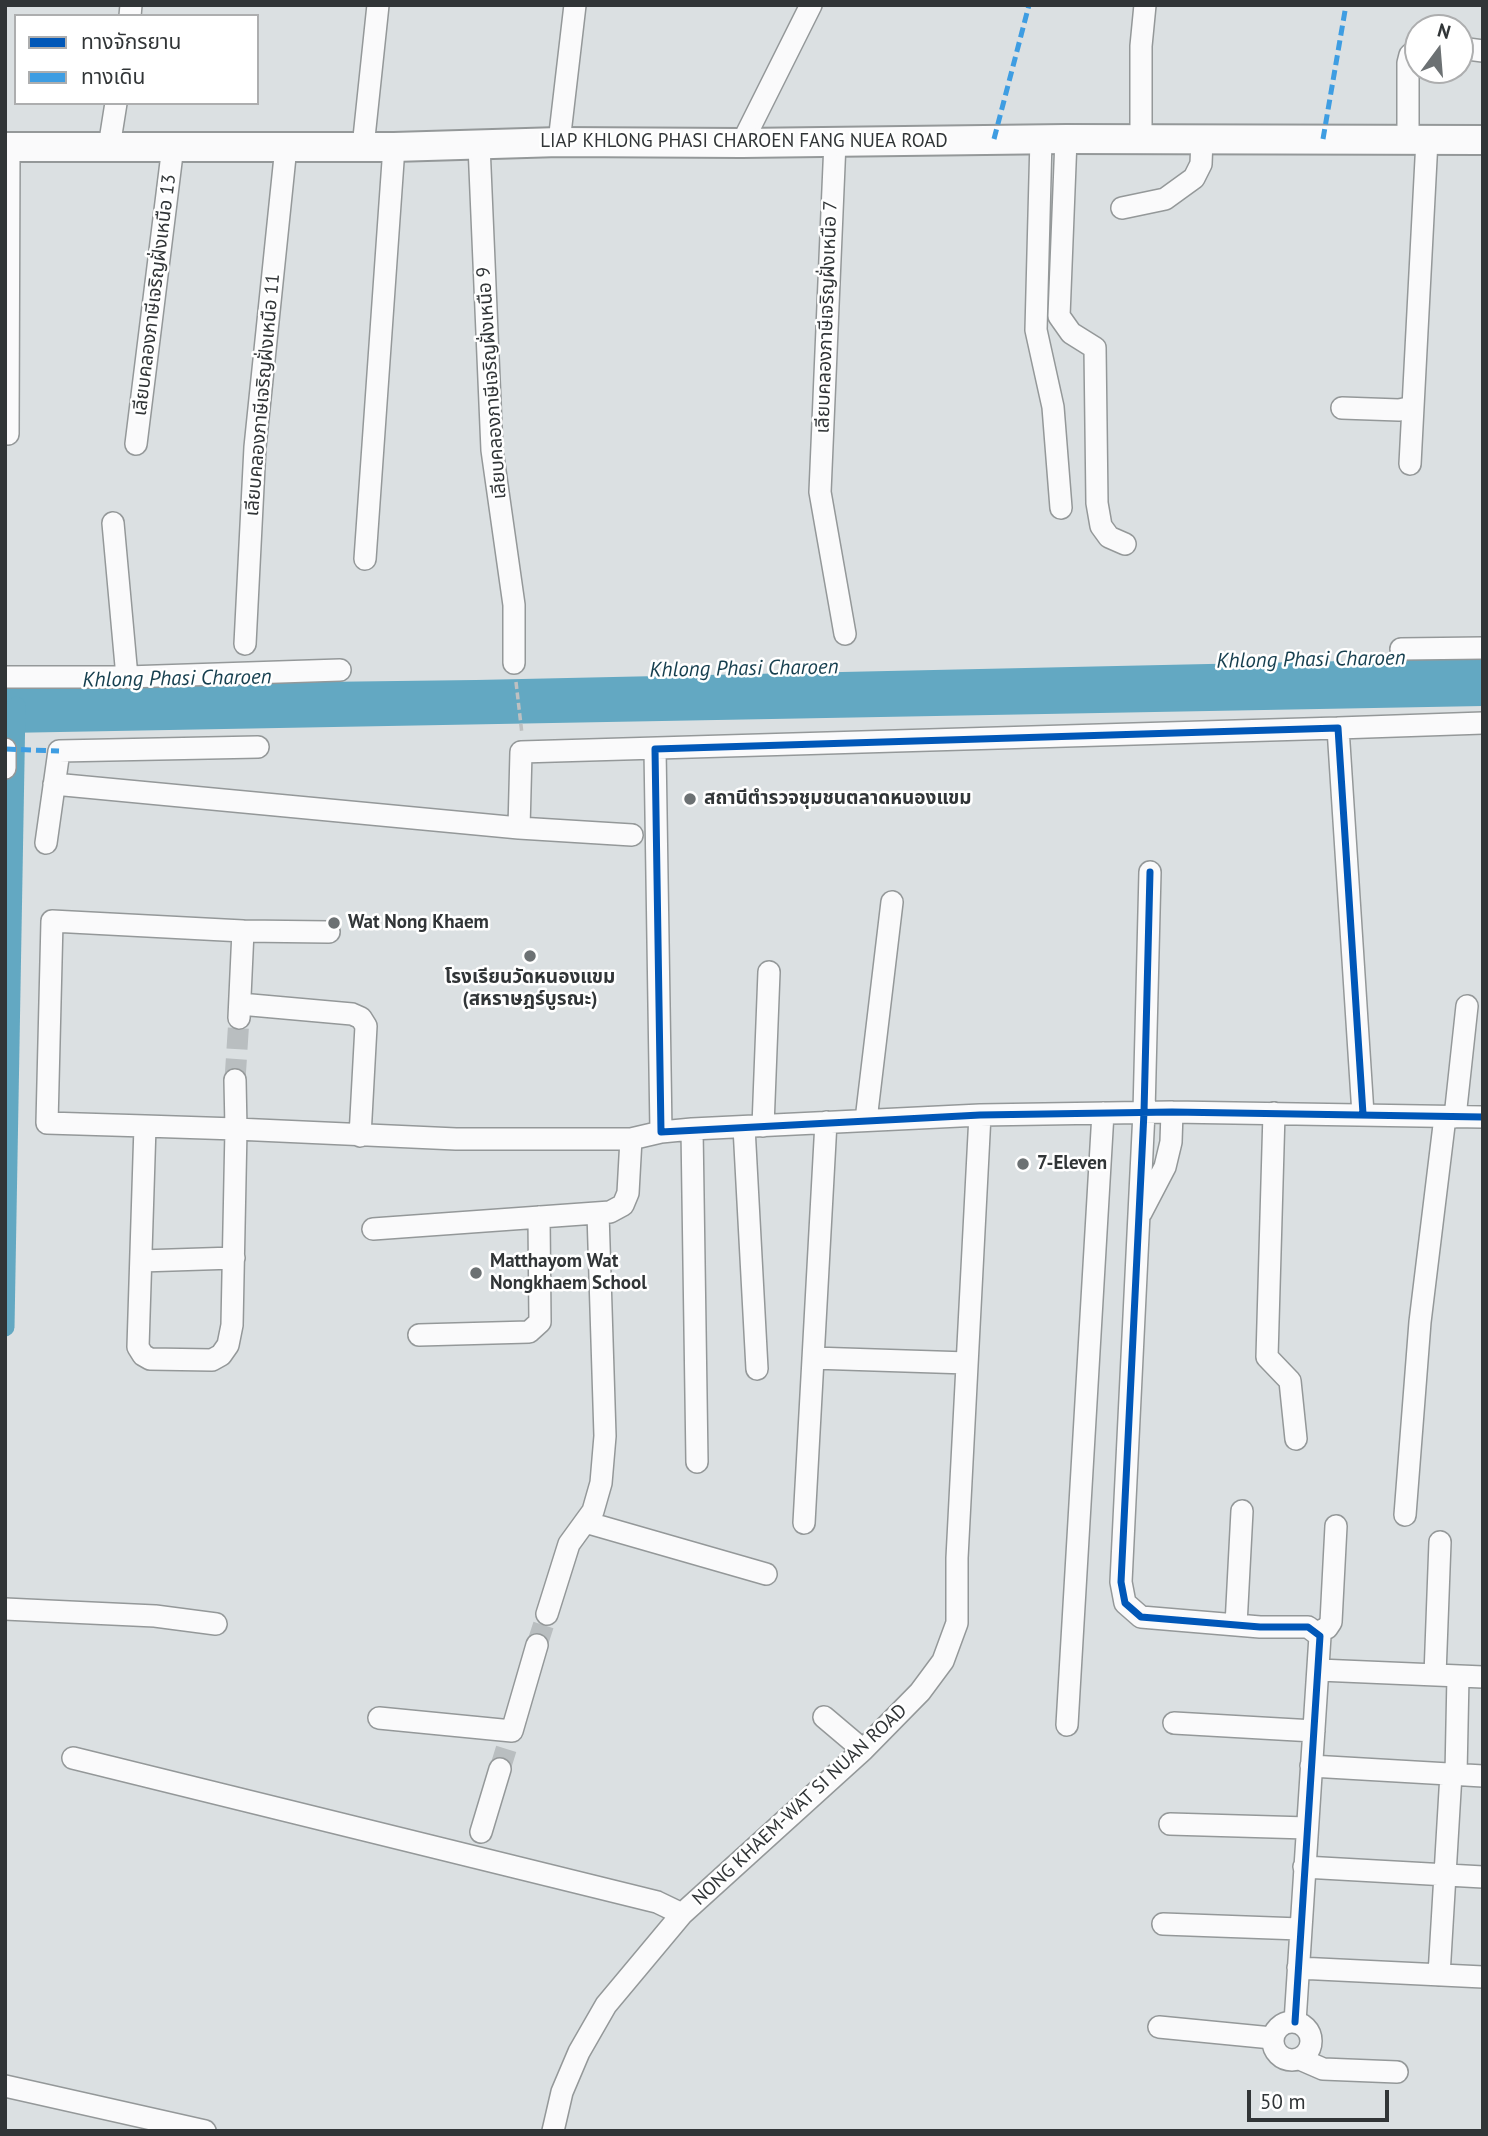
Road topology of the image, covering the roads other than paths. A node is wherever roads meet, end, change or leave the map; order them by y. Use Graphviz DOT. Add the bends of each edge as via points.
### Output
graph roads {
  1 [pos="378,5"];
  2 [pos="575,5"];
  3 [pos="811,5"];
  4 [pos="1145,5"];
  5 [pos="1411,84"];
  6 [pos="116,105"];
  7 [pos="1053,139"];
  8 [pos="1141,139"];
  9 [pos="1202,139"];
  10 [pos="1418,140"];
  11 [pos="1483,140"];
  12 [pos="559,142"];
  13 [pos="835,142"];
  14 [pos="742,144"];
  15 [pos="478,145"];
  16 [pos="173,146"];
  17 [pos="109,147"];
  18 [pos="286,147"];
  19 [pos="363,147"];
  20 [pos="394,147"];
  21 [pos="7,148"];
  22 [pos="1122,208"];
  23 [pos="1413,407"];
  24 [pos="1342,408"];
  25 [pos="8,434"];
  26 [pos="136,444"];
  27 [pos="1410,464"];
  28 [pos="1061,508"];
  29 [pos="113,523"];
  30 [pos="1125,544"];
  31 [pos="365,559"];
  32 [pos="845,634"];
  33 [pos="245,643"];
  34 [pos="1483,648"];
  35 [pos="1401,649"];
  36 [pos="514,663"];
  37 [pos="340,670"];
  38 [pos="5,677"];
  39 [pos="127,677"];
  40 [pos="1483,723"];
  41 [pos="1338,728"];
  42 [pos="258,747"];
  43 [pos="5,749"];
  44 [pos="655,749"];
  45 [pos="5,768"];
  46 [pos="54,784"];
  47 [pos="519,828"];
  48 [pos="632,835"];
  49 [pos="46,843"];
  50 [pos="1150,872"];
  51 [pos="892,902"];
  52 [pos="243,931"];
  53 [pos="329,932"];
  54 [pos="769,972"];
  55 [pos="1467,1006"];
  56 [pos="235,1080"];
  57 [pos="1144,1112"];
  58 [pos="1171,1112"];
  59 [pos="1103,1113"];
  60 [pos="1274,1113"];
  61 [pos="1363,1114"];
  62 [pos="980,1115"];
  63 [pos="1450,1117"];
  64 [pos="1483,1117"];
  65 [pos="866,1120"];
  66 [pos="826,1122"];
  67 [pos="145,1126"];
  68 [pos="753,1126"];
  69 [pos="236,1129"];
  70 [pos="692,1129"];
  71 [pos="661,1132"];
  72 [pos="360,1136"];
  73 [pos="631,1139"];
  74 [pos="598,1213"];
  75 [pos="539,1217"];
  76 [pos="1139,1218"];
  77 [pos="373,1229"];
  78 [pos="234,1258"];
  79 [pos="141,1261"];
  80 [pos="419,1335"];
  81 [pos="813,1359"];
  82 [pos="967,1363"];
  83 [pos="757,1368"];
  84 [pos="1296,1439"];
  85 [pos="697,1462"];
  86 [pos="1242,1511"];
  87 [pos="1405,1516"];
  88 [pos="585,1522"];
  89 [pos="804,1523"];
  90 [pos="1336,1526"];
  91 [pos="1440,1542"];
  92 [pos="766,1574"];
  93 [pos="11,1610"];
  94 [pos="547,1614"];
  95 [pos="216,1624"];
  96 [pos="1237,1625"];
  97 [pos="1318,1632"];
  98 [pos="537,1645"];
  99 [pos="1319,1670"];
  100 [pos="1434,1675"];
  101 [pos="1458,1676"];
  102 [pos="1483,1677"];
  103 [pos="824,1717"];
  104 [pos="379,1718"];
  105 [pos="1174,1723"];
  106 [pos="1067,1726"];
  107 [pos="1314,1731"];
  108 [pos="863,1750"];
  109 [pos="72,1758"];
  110 [pos="1311,1766"];
  111 [pos="500,1769"];
  112 [pos="1453,1774"];
  113 [pos="1483,1776"];
  114 [pos="1170,1824"];
  115 [pos="1307,1828"];
  116 [pos="481,1832"];
  117 [pos="1304,1867"];
  118 [pos="1445,1875"];
  119 [pos="1483,1877"];
  120 [pos="682,1914"];
  121 [pos="1163,1924"];
  122 [pos="1300,1930"];
  123 [pos="1298,1968"];
  124 [pos="1439,1975"];
  125 [pos="1483,1977"];
  126 [pos="1295,2022"];
  127 [pos="1159,2027"];
  128 [pos="1272,2038"];
  129 [pos="1300,2059"];
  130 [pos="1397,2071"];
  131 [pos="5,2085"];
  132 [pos="205,2131"];
  133 [pos="553,2131"];
  1 -- 19 [label="street"];
  2 -- 12 [label="street"];
  3 -- 14 [label="street"];
  4 -- 8 [label="street"];
  5 -- 10 [label="street"];
  6 -- 17 [label="street"];
  7 -- 8 [label="main road, LIAP KHLONG PHASI CHAROEN FANG NUEA ROAD"];
  7 -- 13 [label="main road, LIAP KHLONG PHASI CHAROEN FANG NUEA ROAD"];
  7 -- 28 [label="street" via="1036,330 1053,407"];
  7 -- 30 [label="street" via="1059,316 1071,332 1096,348 1097,503 1101,526"];
  8 -- 9 [label="main road, LIAP KHLONG PHASI CHAROEN FANG NUEA ROAD"];
  9 -- 10 [label="main road, LIAP KHLONG PHASI CHAROEN FANG NUEA ROAD"];
  9 -- 22 [label="street" via="1201,164 1194,178 1165,199"];
  10 -- 11 [label="main road, LIAP KHLONG PHASI CHAROEN FANG NUEA ROAD"];
  10 -- 23 [label="street"];
  12 -- 14 [label="main road, LIAP KHLONG PHASI CHAROEN FANG NUEA ROAD"];
  12 -- 15 [label="main road, LIAP KHLONG PHASI CHAROEN FANG NUEA ROAD"];
  13 -- 14 [label="main road, LIAP KHLONG PHASI CHAROEN FANG NUEA ROAD"];
  13 -- 32 [label="street, เลียบคลองภาษีเจริญฝั่งเหนือ 7" via="820,492"];
  15 -- 20 [label="main road, LIAP KHLONG PHASI CHAROEN FANG NUEA ROAD"];
  15 -- 36 [label="street, เลียบคลองภาษีเจริญฝั่งเหนือ 9" via="492,450 514,605"];
  16 -- 17 [label="main road, LIAP KHLONG PHASI CHAROEN FANG NUEA ROAD"];
  16 -- 18 [label="main road, LIAP KHLONG PHASI CHAROEN FANG NUEA ROAD"];
  16 -- 26 [label="street, เลียบคลองภาษีเจริญฝั่งเหนือ 13"];
  17 -- 21 [label="main road, LIAP KHLONG PHASI CHAROEN FANG NUEA ROAD"];
  18 -- 19 [label="main road, LIAP KHLONG PHASI CHAROEN FANG NUEA ROAD"];
  18 -- 33 [label="street, เลียบคลองภาษีเจริญฝั่งเหนือ 11" via="256,447"];
  19 -- 20 [label="main road, LIAP KHLONG PHASI CHAROEN FANG NUEA ROAD"];
  20 -- 31 [label="street"];
  21 -- 25 [label="street"];
  23 -- 24 [label="street"];
  23 -- 27 [label="street"];
  29 -- 39 [label="street"];
  34 -- 35 [label="street"];
  37 -- 39 [label="street"];
  38 -- 39 [label="street"];
  40 -- 41 [label="street"];
  41 -- 44 [label="street"];
  41 -- 61 [label="street"];
  42 -- 46 [label="street" via="59,751"];
  43 -- 45 [label="street"];
  44 -- 47 [label="street" via="521,752"];
  44 -- 71 [label="street"];
  46 -- 47 [label="street"];
  46 -- 49 [label="street"];
  47 -- 48 [label="street"];
  50 -- 57 [label="street"];
  51 -- 65 [label="street"];
  52 -- 53 [label="street"];
  52 -- 67 [label="street" via="52,921 47,1123"];
  52 -- 72 [label="street" via="240,1011 352,1014 366,1026"];
  54 -- 68 [label="street"];
  55 -- 63 [label="street"];
  56 -- 69 [label="street"];
  57 -- 58 [label="street"];
  57 -- 59 [label="street"];
  57 -- 76 [label="street"];
  58 -- 60 [label="street"];
  58 -- 76 [label="street" via="1165,1167"];
  59 -- 62 [label="street"];
  59 -- 106 [label="street"];
  60 -- 61 [label="street"];
  60 -- 84 [label="street" via="1267,1357 1290,1381"];
  61 -- 63 [label="street"];
  62 -- 65 [label="street"];
  62 -- 82 [label="street, NONG KHAEM-WAT SI NUAN ROAD"];
  63 -- 64 [label="street"];
  63 -- 87 [label="street" via="1420,1322"];
  65 -- 66 [label="street"];
  66 -- 68 [label="street"];
  66 -- 81 [label="street"];
  67 -- 69 [label="street"];
  67 -- 79 [label="street"];
  68 -- 70 [label="street"];
  68 -- 83 [label="street"];
  69 -- 72 [label="street"];
  69 -- 78 [label="street"];
  70 -- 71 [label="street"];
  70 -- 85 [label="street"];
  71 -- 73 [label="street"];
  72 -- 73 [label="street"];
  73 -- 74 [label="street" via="628,1193 623,1205"];
  74 -- 75 [label="street"];
  74 -- 88 [label="street" via="606,1436 601,1483"];
  75 -- 77 [label="street"];
  75 -- 80 [label="street" via="540,1322 529,1332"];
  76 -- 96 [label="street" via="1121,1582 1125,1602 1141,1617"];
  78 -- 79 [label="street"];
  78 -- 79 [label="street" via="228,1345 212,1360 143,1355 138,1347"];
  81 -- 82 [label="street"];
  81 -- 89 [label="street"];
  82 -- 108 [label="street, NONG KHAEM-WAT SI NUAN ROAD" via="957,1623 943,1661"];
  86 -- 96 [label="street"];
  88 -- 92 [label="street"];
  88 -- 94 [label="street" via="569,1544"];
  90 -- 97 [label="street" via="1331,1622"];
  91 -- 100 [label="street"];
  93 -- 95 [label="street" via="155,1616"];
  96 -- 97 [label="street"];
  97 -- 99 [label="street"];
  98 -- 104 [label="street" via="510,1735"];
  99 -- 100 [label="street"];
  99 -- 107 [label="street"];
  100 -- 101 [label="street"];
  101 -- 102 [label="street"];
  101 -- 112 [label="street"];
  103 -- 108 [label="street"];
  105 -- 107 [label="street"];
  107 -- 110 [label="street"];
  108 -- 120 [label="street, NONG KHAEM-WAT SI NUAN ROAD"];
  109 -- 120 [label="street" via="657,1902"];
  110 -- 112 [label="street"];
  110 -- 115 [label="street"];
  111 -- 116 [label="street"];
  112 -- 113 [label="street"];
  112 -- 118 [label="street"];
  114 -- 115 [label="street"];
  115 -- 117 [label="street"];
  117 -- 118 [label="street"];
  117 -- 122 [label="street"];
  118 -- 119 [label="street"];
  118 -- 124 [label="street"];
  120 -- 133 [label="street, NONG KHAEM-WAT SI NUAN ROAD" via="606,2005 562,2091"];
  121 -- 122 [label="street"];
  122 -- 123 [label="street"];
  123 -- 124 [label="street"];
  123 -- 126 [label="street"];
  124 -- 125 [label="street"];
  126 -- 128 [label="street" via="1280,2025"];
  126 -- 129 [label="street" via="1311,2035 1310,2049"];
  127 -- 128 [label="street"];
  128 -- 129 [label="street" via="1280,2057"];
  129 -- 130 [label="street" via="1323,2069"];
  131 -- 132 [label="street"];
}
